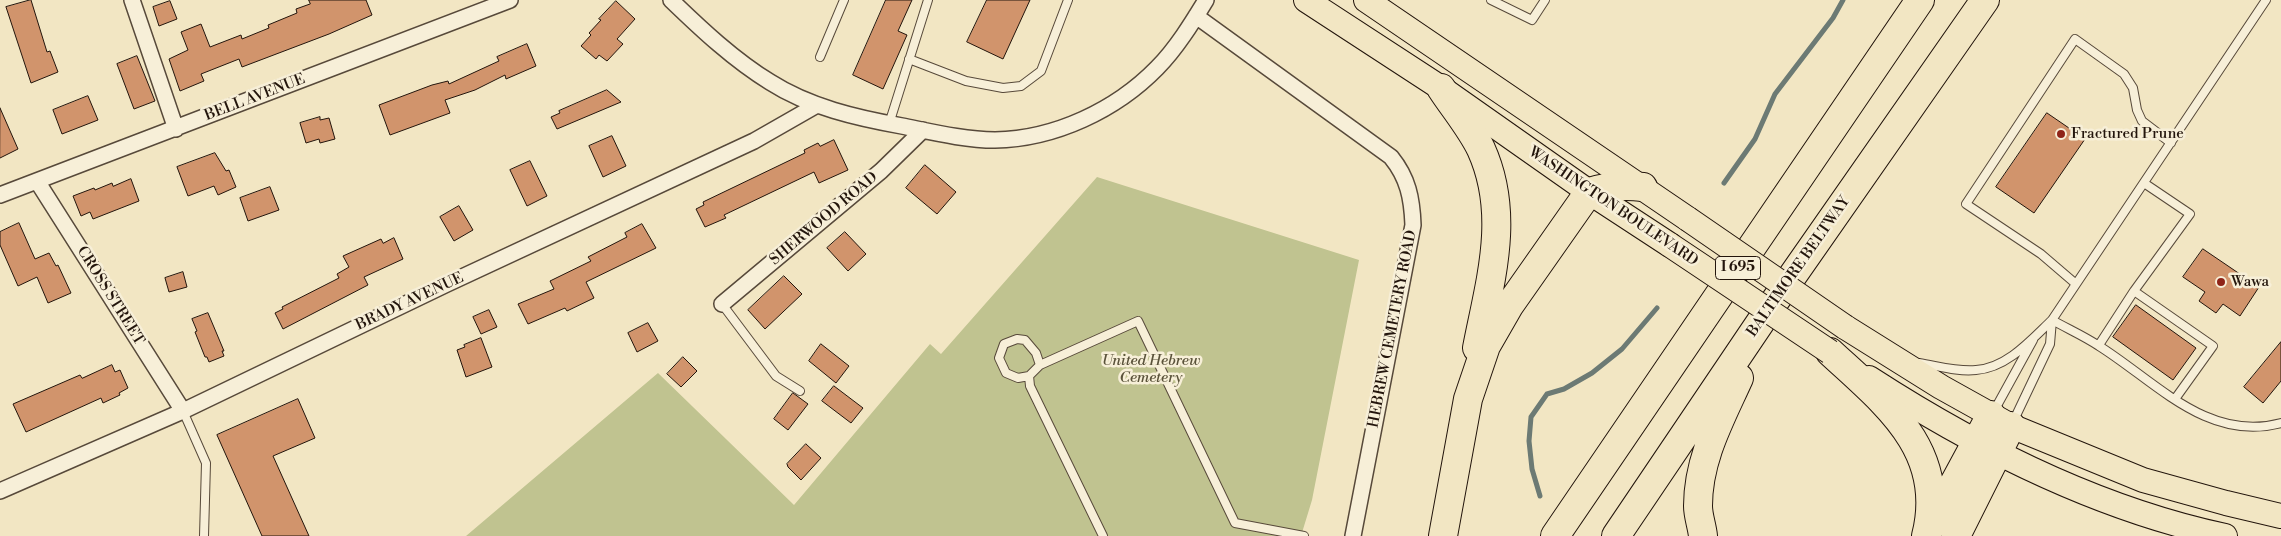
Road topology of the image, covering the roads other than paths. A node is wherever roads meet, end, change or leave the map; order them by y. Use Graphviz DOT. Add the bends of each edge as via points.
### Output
graph roads {
  1 [pos="132,0"];
  2 [pos="510,0"];
  3 [pos="671,0"];
  4 [pos="844,0"];
  5 [pos="928,0"];
  6 [pos="1068,0"];
  7 [pos="1206,0"];
  8 [pos="1306,0"];
  9 [pos="1366,0"];
  10 [pos="1490,0"];
  11 [pos="1545,0"];
  12 [pos="1920,0"];
  13 [pos="1985,0"];
  14 [pos="2266,0"];
  15 [pos="1196,16"];
  16 [pos="820,57"];
  17 [pos="909,59"];
  18 [pos="1441,88"];
  19 [pos="817,105"];
  20 [pos="889,124"];
  21 [pos="176,129"];
  22 [pos="923,130"];
  23 [pos="2171,143"];
  24 [pos="37,180"];
  25 [pos="2144,183"];
  26 [pos="1643,188"];
  27 [pos="1588,192"];
  28 [pos="0,195"];
  29 [pos="2076,284"];
  30 [pos="2134,291"];
  31 [pos="722,304"];
  32 [pos="1770,308"];
  33 [pos="2052,320"];
  34 [pos="2036,336"];
  35 [pos="2098,345"];
  36 [pos="1830,352"];
  37 [pos="1895,359"];
  38 [pos="1040,365"];
  39 [pos="1029,376"];
  40 [pos="800,391"];
  41 [pos="1468,399"];
  42 [pos="2175,399"];
  43 [pos="183,411"];
  44 [pos="2001,421"];
  45 [pos="2281,423"];
  46 [pos="1987,448"];
  47 [pos="0,491"];
  48 [pos="2281,516"];
  49 [pos="1926,535"];
  50 [pos="204,536"];
  51 [pos="1102,536"];
  52 [pos="1304,536"];
  53 [pos="1353,536"];
  54 [pos="1442,536"];
  55 [pos="1555,536"];
  56 [pos="1616,536"];
  57 [pos="1703,536"];
  58 [pos="1956,536"];
  59 [pos="2226,536"];
  1 -- 21 [label="street"];
  2 -- 21 [label="street, BELL AVENUE"];
  3 -- 19 [label="street" via="732,54 770,82"];
  4 -- 16 [label="lane"];
  5 -- 17 [label="lane"];
  6 -- 17 [label="lane" via="1041,71 1021,86 1003,88 966,81"];
  7 -- 15 [label="street"];
  8 -- 18 [label="main road, WASHINGTON BOULEVARD"];
  9 -- 26 [label="main road"];
  10 -- 11 [label="lane" via="1532,20"];
  12 -- 55 [label="highway, I 695"];
  13 -- 32 [label="highway, BALTIMORE BELTWAY"];
  14 -- 23 [label="lane"];
  15 -- 22 [label="street" via="1158,67 1110,105 1081,120 1048,132 994,140"];
  15 -- 53 [label="street, HEBREW CEMETERY ROAD" via="1391,157 1408,186 1412,204 1411,234"];
  17 -- 20 [label="lane"];
  18 -- 27 [label="main road, WASHINGTON BOULEVARD"];
  18 -- 41 [label="highway" via="1480,148 1492,176 1497,206 1497,240"];
  19 -- 20 [label="street"];
  19 -- 43 [label="street, BRADY AVENUE" via="754,141"];
  20 -- 22 [label="street"];
  21 -- 24 [label="street, BELL AVENUE"];
  22 -- 31 [label="street, SHERWOOD ROAD" via="881,171"];
  23 -- 25 [label="lane"];
  23 -- 29 [label="lane" via="2142,121 2133,88 2124,74 2075,39 1966,204 2041,254"];
  24 -- 28 [label="street, BELL AVENUE"];
  24 -- 43 [label="street, CROSS STREET"];
  25 -- 29 [label="lane"];
  25 -- 30 [label="lane" via="2190,214"];
  26 -- 27 [label="highway" via="1624,185"];
  26 -- 37 [label="main road, bridge"];
  27 -- 36 [label="main road, WASHINGTON BOULEVARD, bridge"];
  27 -- 41 [label="highway" via="1486,346"];
  29 -- 33 [label="lane"];
  30 -- 35 [label="lane"];
  30 -- 42 [label="lane" via="2213,346"];
  31 -- 40 [label="lane" via="776,376"];
  32 -- 56 [label="highway, BALTIMORE BELTWAY"];
  32 -- 57 [label="highway" via="1706,451 1698,507"];
  33 -- 34 [label="lane"];
  33 -- 35 [label="lane"];
  33 -- 44 [label="lane" via="2050,344"];
  34 -- 37 [label="lane" via="2005,361 1978,370"];
  34 -- 44 [label="lane"];
  35 -- 42 [label="lane"];
  36 -- 46 [label="main road, WASHINGTON BOULEVARD" via="1922,412"];
  36 -- 49 [label="highway" via="1892,410 1919,451 1923,459 1929,506"];
  37 -- 44 [label="main road"];
  38 -- 39 [label="lane"];
  38 -- 39 [label="lane" via="1036,353 1025,340 1004,344 999,358 1006,373 1018,378"];
  38 -- 52 [label="lane" via="1138,321 1236,523"];
  39 -- 51 [label="lane" via="1030,386"];
  41 -- 54 [label="highway"];
  42 -- 45 [label="lane" via="2213,421 2248,427"];
  43 -- 47 [label="street, BRADY AVENUE"];
  43 -- 50 [label="lane" via="206,463"];
  44 -- 46 [label="highway"];
  44 -- 48 [label="main road" via="2143,480"];
  46 -- 49 [label="highway"];
  46 -- 58 [label="highway"];
  46 -- 59 [label="main road, WASHINGTON BOULEVARD" via="2134,510"];
}
